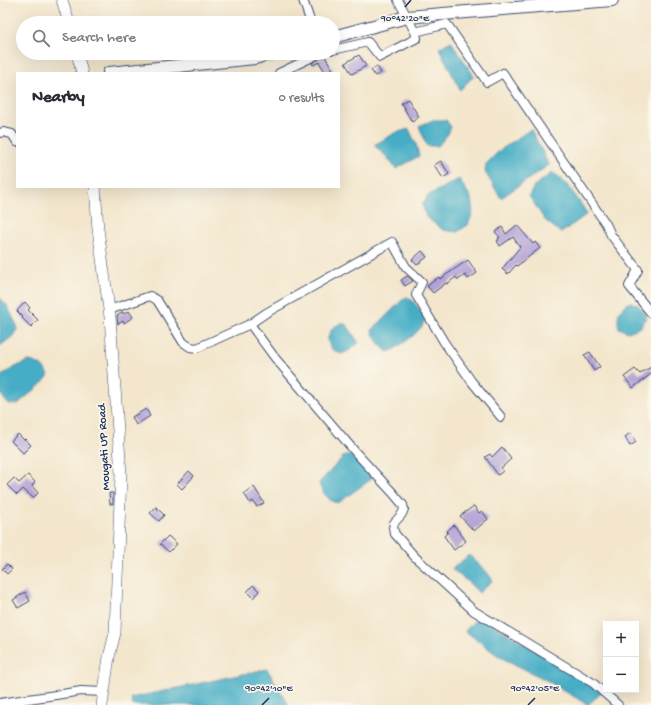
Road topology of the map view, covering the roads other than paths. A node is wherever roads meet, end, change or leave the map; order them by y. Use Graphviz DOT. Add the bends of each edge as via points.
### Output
graph roads {
  1 [pos="62,0"];
  2 [pos="303,0"];
  3 [pos="398,0"];
  4 [pos="612,0"];
  5 [pos="68,16"];
  6 [pos="309,16"];
  7 [pos="407,17"];
  8 [pos="415,32"];
  9 [pos="340,35"];
  10 [pos="340,48"];
  11 [pos="79,60"];
  12 [pos="236,60"];
  13 [pos="306,60"];
  14 [pos="82,72"];
  15 [pos="119,72"];
  16 [pos="281,72"];
  17 [pos="0,133"];
  18 [pos="16,140"];
  19 [pos="94,188"];
  20 [pos="109,310"];
  21 [pos="651,313"];
  22 [pos="250,324"];
  23 [pos="501,417"];
  24 [pos="104,692"];
  25 [pos="0,703"];
  26 [pos="102,705"];
  27 [pos="618,705"];
  1 -- 5 [label="street"];
  2 -- 6 [label="street"];
  3 -- 7 [label="street"];
  4 -- 7 [label="main road"];
  7 -- 8 [label="street"];
  7 -- 9 [label="main road"];
  8 -- 10 [label="street" via="417,38 380,57 368,42"];
  8 -- 21 [label="street" via="447,24 487,82 503,73 611,235 638,270 629,286"];
  11 -- 14 [label="street"];
  12 -- 15 [label="main road"];
  13 -- 16 [label="street"];
  17 -- 18 [label="street" via="12,134"];
  19 -- 20 [label="street, Mougati UP Road"];
  20 -- 22 [label="street" via="150,296 157,300 183,342 190,348 197,348"];
  20 -- 24 [label="street, Mougati UP Road" via="122,474 115,633"];
  22 -- 23 [label="street" via="392,242 406,267 422,282 416,294 444,342"];
  22 -- 27 [label="street" via="275,358 403,506 402,514 393,528 395,534 415,557 474,611 593,683"];
  24 -- 25 [label="street" via="81,691"];
  24 -- 26 [label="street, Mougati UP Road"];
}
